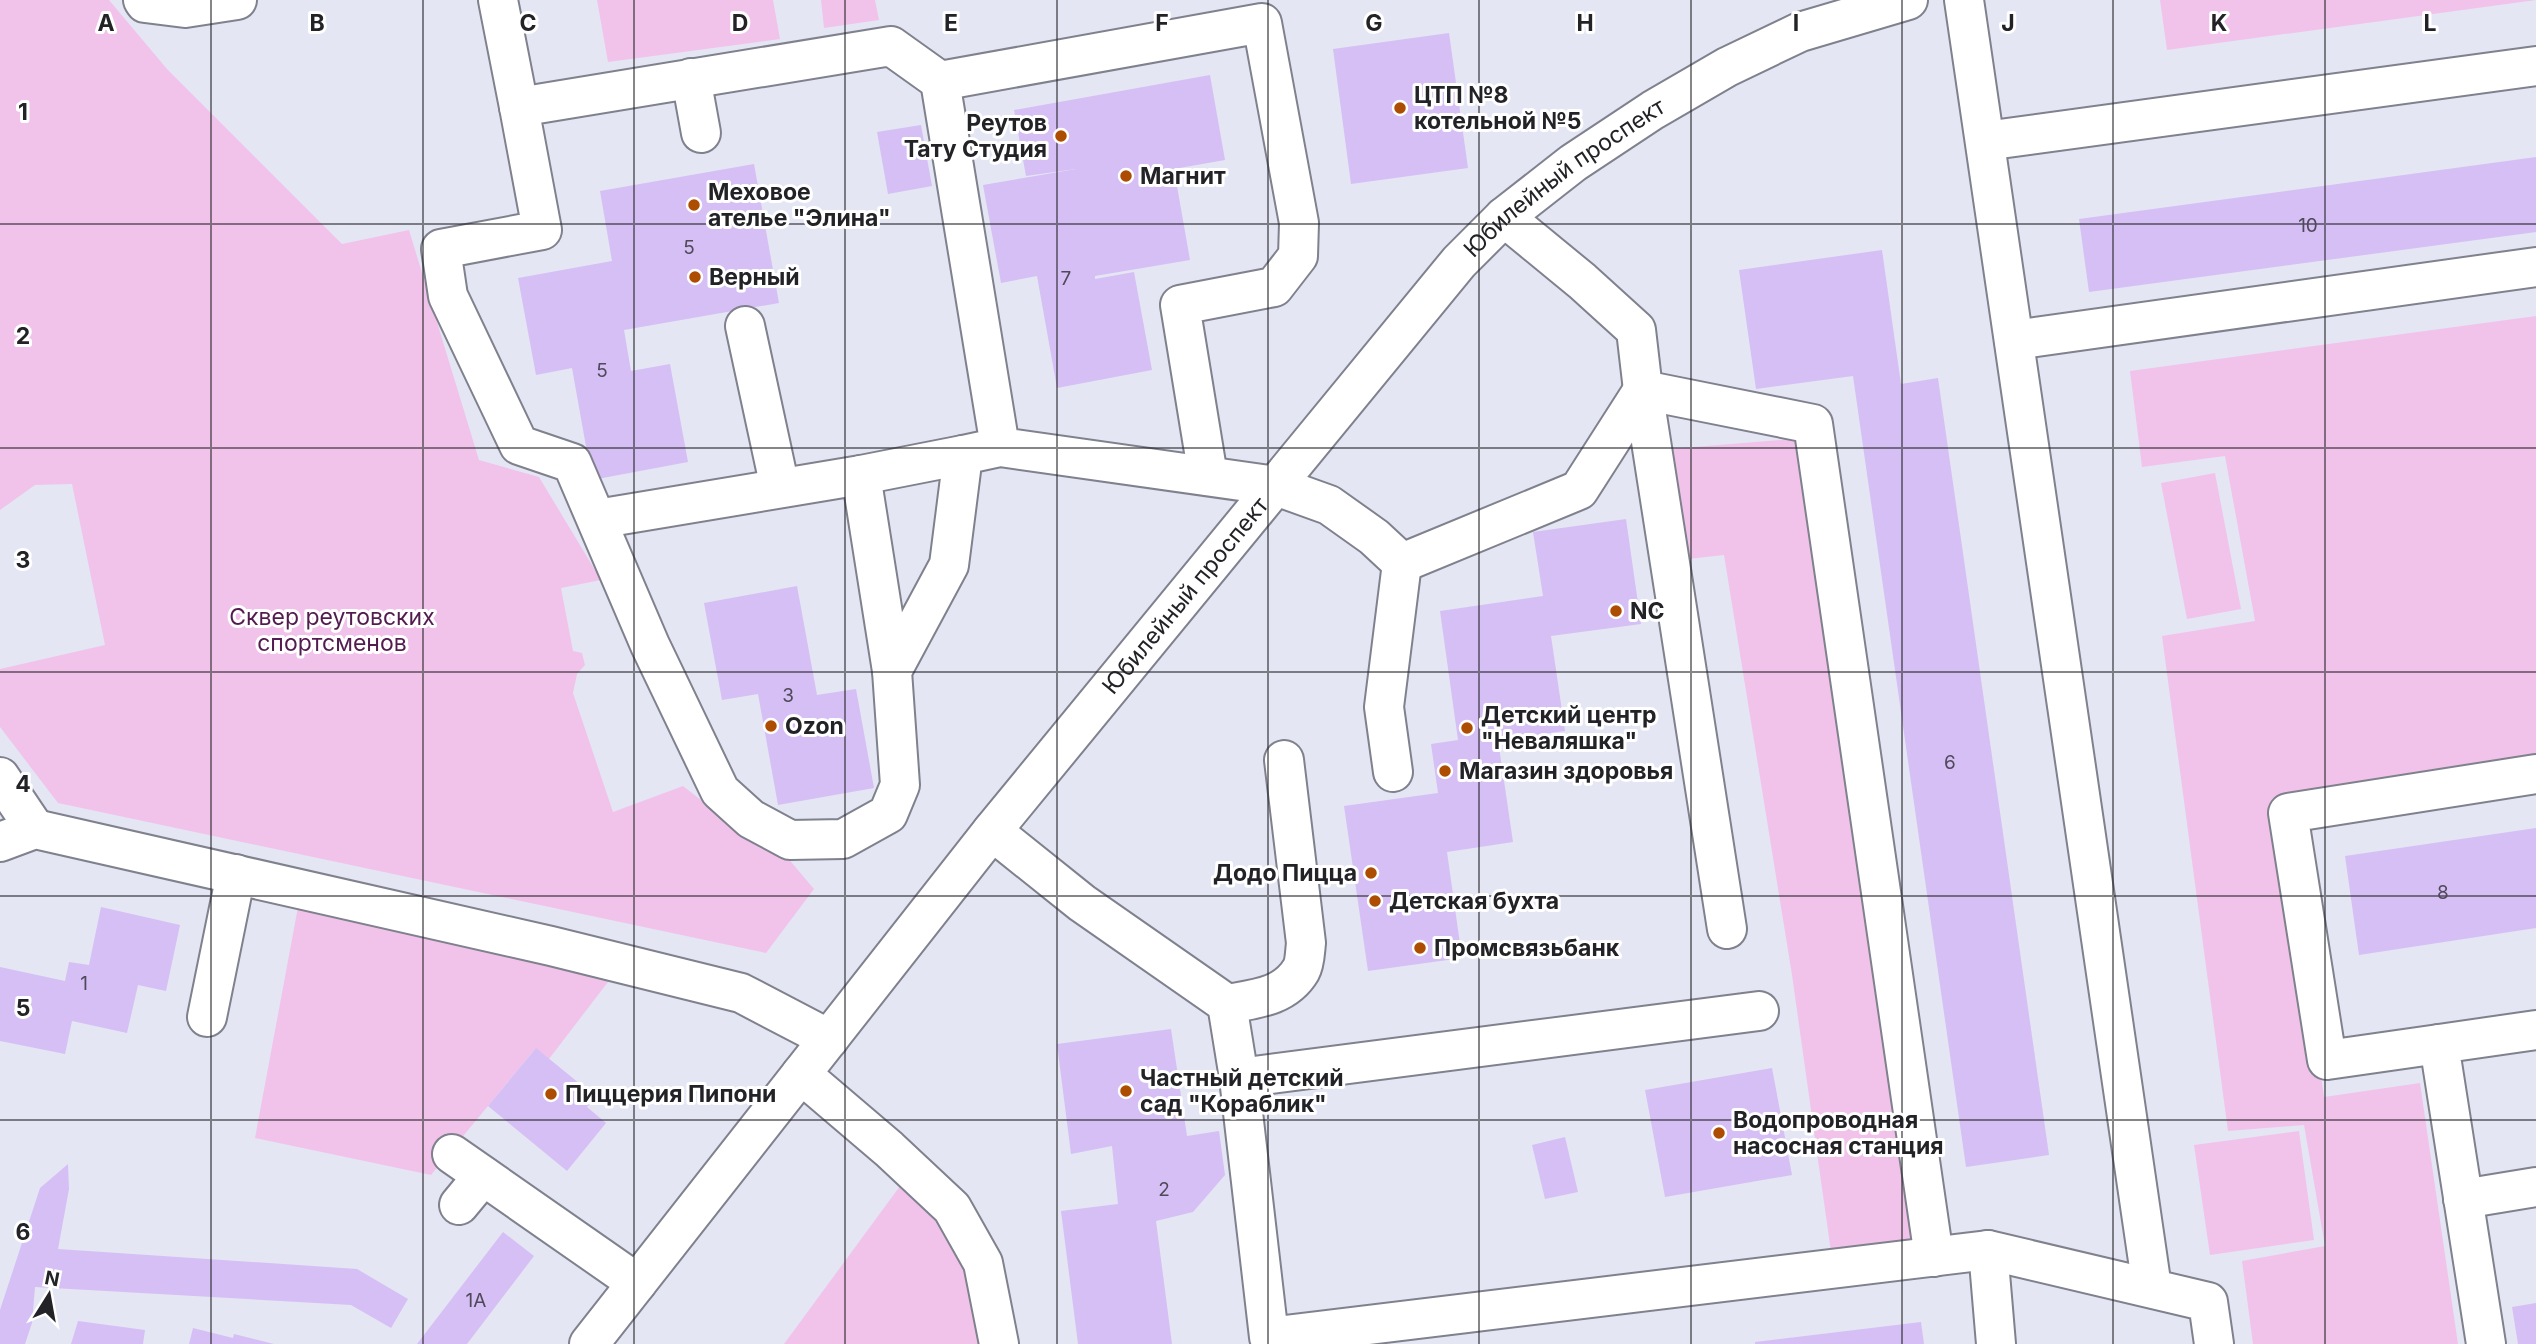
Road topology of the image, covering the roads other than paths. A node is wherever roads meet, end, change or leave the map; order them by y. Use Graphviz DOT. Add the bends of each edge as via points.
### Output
graph roads {
  1 [pos="143,0"];
  2 [pos="237,0"];
  3 [pos="498,0"];
  4 [pos="1908,0"];
  5 [pos="1964,0"];
  6 [pos="1797,16"];
  7 [pos="2536,66"];
  8 [pos="691,78"];
  9 [pos="940,80"];
  10 [pos="519,107"];
  11 [pos="701,133"];
  12 [pos="1985,141"];
  13 [pos="1504,217"];
  14 [pos="2536,267"];
  15 [pos="745,326"];
  16 [pos="2014,340"];
  17 [pos="1643,390"];
  18 [pos="1000,447"];
  19 [pos="963,455"];
  20 [pos="861,475"];
  21 [pos="1208,476"];
  22 [pos="1276,486"];
  23 [pos="780,488"];
  24 [pos="597,519"];
  25 [pos="1402,563"];
  26 [pos="892,671"];
  27 [pos="1284,760"];
  28 [pos="1393,772"];
  29 [pos="2536,774"];
  30 [pos="0,777"];
  31 [pos="992,831"];
  32 [pos="18,835"];
  33 [pos="236,874"];
  34 [pos="1727,929"];
  35 [pos="1227,1004"];
  36 [pos="1759,1012"];
  37 [pos="207,1017"];
  38 [pos="2536,1030"];
  39 [pos="829,1039"];
  40 [pos="2439,1045"];
  41 [pos="801,1074"];
  42 [pos="1240,1078"];
  43 [pos="452,1154"];
  44 [pos="483,1176"];
  45 [pos="2536,1187"];
  46 [pos="2463,1199"];
  47 [pos="459,1205"];
  48 [pos="1988,1250"];
  49 [pos="1934,1257"];
  50 [pos="637,1283"];
  51 [pos="2152,1288"];
  52 [pos="602,1339"];
  53 [pos="1268,1341"];
  54 [pos="999,1344"];
  55 [pos="1996,1344"];
  56 [pos="2214,1344"];
  57 [pos="2486,1344"];
  1 -- 2 [label="street" via="185,8"];
  3 -- 10 [label="street"];
  4 -- 6 [label="street, Юбилейный проспект"];
  5 -- 12 [label="street"];
  6 -- 13 [label="street, Юбилейный проспект" via="1727,67 1573,163"];
  7 -- 12 [label="street"];
  8 -- 9 [label="street" via="891,46"];
  8 -- 10 [label="street"];
  8 -- 11 [label="street"];
  9 -- 18 [label="street"];
  9 -- 21 [label="street" via="1262,23 1299,223 1298,256 1273,287 1180,305"];
  10 -- 24 [label="street" via="542,230 440,248 448,296 519,445 572,463"];
  12 -- 16 [label="street"];
  13 -- 17 [label="street" via="1636,330"];
  13 -- 22 [label="street, Юбилейный проспект" via="1411,318"];
  14 -- 16 [label="street"];
  15 -- 23 [label="street"];
  16 -- 51 [label="street"];
  17 -- 25 [label="street" via="1579,490"];
  17 -- 34 [label="street"];
  17 -- 49 [label="street" via="1813,424"];
  18 -- 19 [label="street"];
  18 -- 21 [label="street"];
  19 -- 20 [label="street"];
  19 -- 26 [label="street" via="949,565"];
  20 -- 23 [label="street"];
  20 -- 26 [label="street"];
  21 -- 22 [label="street"];
  22 -- 25 [label="street" via="1329,505"];
  22 -- 31 [label="street, Юбилейный проспект"];
  23 -- 24 [label="street"];
  24 -- 26 [label="street" via="650,645 720,791 751,819 790,840 843,839 888,814 900,785"];
  25 -- 28 [label="street" via="1384,707"];
  27 -- 35 [label="street" via="1306,943 1301,969 1284,989 1270,996"];
  29 -- 40 [label="street" via="2288,813 2327,1060"];
  30 -- 32 [label="street"];
  31 -- 35 [label="street" via="1083,903"];
  31 -- 39 [label="street, Юбилейный проспект"];
  32 -- 33 [label="street"];
  33 -- 37 [label="street"];
  33 -- 39 [label="street" via="741,993"];
  35 -- 42 [label="street"];
  36 -- 42 [label="street"];
  38 -- 40 [label="street"];
  39 -- 41 [label="street, Юбилейный проспект"];
  40 -- 46 [label="street"];
  41 -- 50 [label="street, Юбилейный проспект"];
  41 -- 54 [label="street" via="952,1208 983,1263"];
  42 -- 53 [label="street"];
  43 -- 44 [label="street"];
  44 -- 47 [label="street"];
  44 -- 50 [label="street"];
  45 -- 46 [label="street"];
  46 -- 57 [label="street"];
  48 -- 49 [label="street"];
  48 -- 51 [label="street"];
  48 -- 55 [label="street"];
  49 -- 53 [label="street" via="1794,1258"];
  50 -- 52 [label="street, Юбилейный проспект"];
  51 -- 56 [label="street" via="2208,1302"];
}
